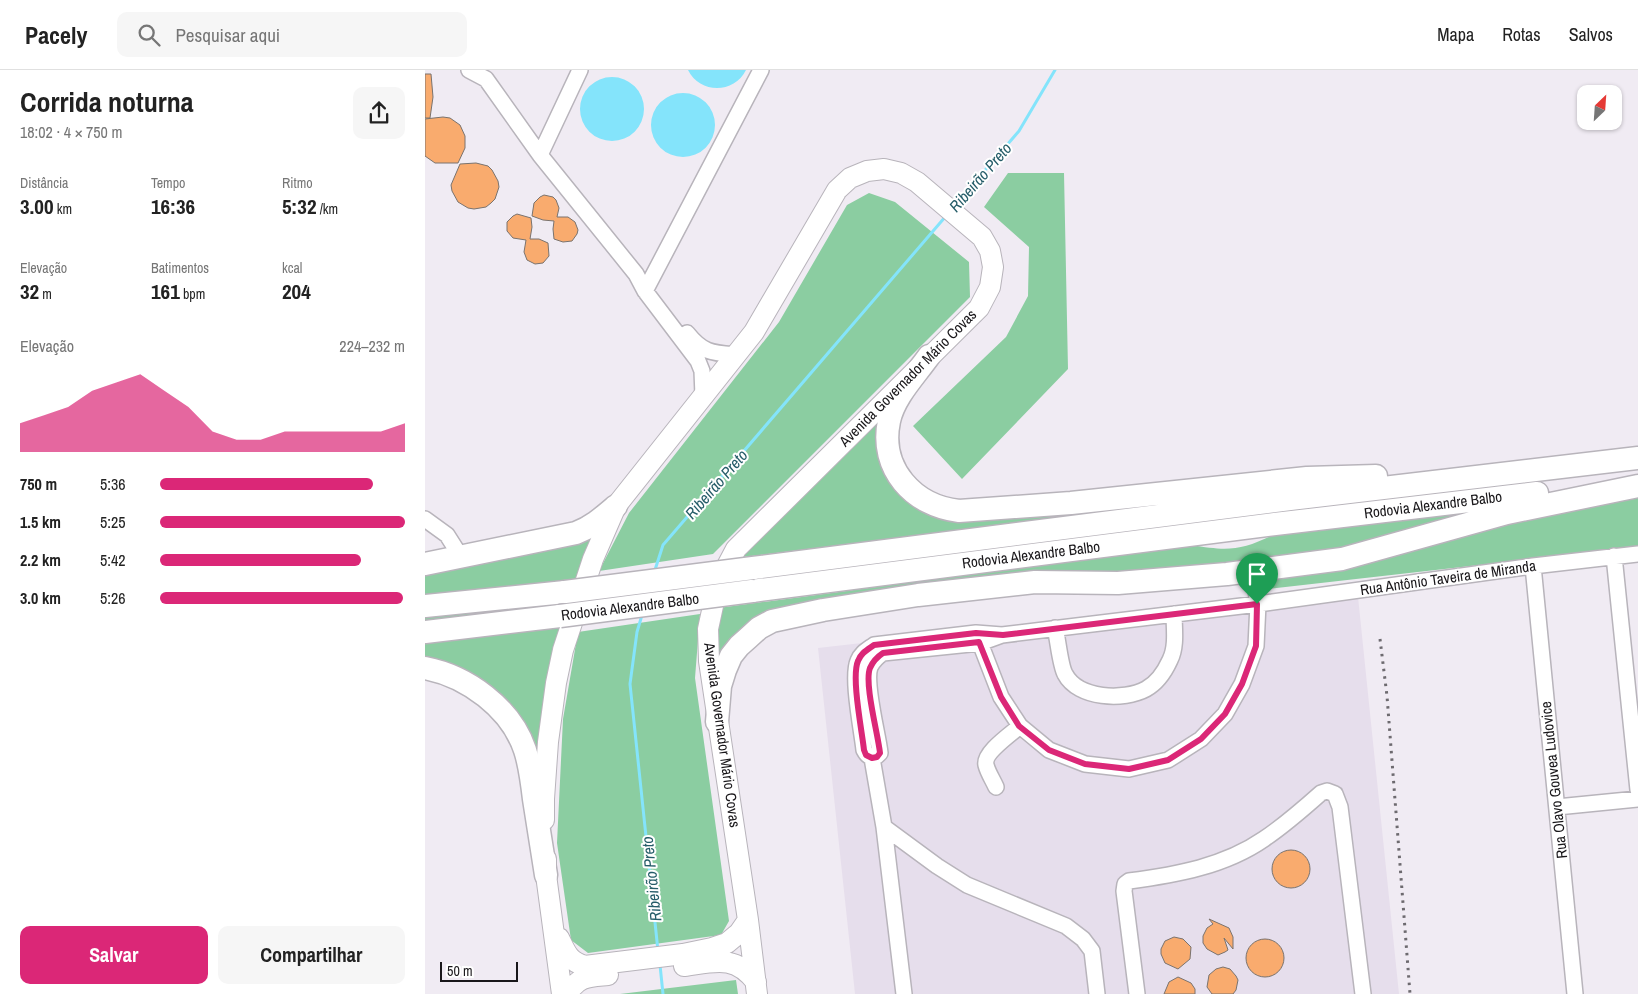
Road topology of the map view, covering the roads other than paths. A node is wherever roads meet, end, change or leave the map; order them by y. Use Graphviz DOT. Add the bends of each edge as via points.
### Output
graph roads {
  1 [pos="469,70"];
  2 [pos="580,70"];
  3 [pos="761,70"];
  4 [pos="488,74"];
  5 [pos="540,154"];
  6 [pos="647,287"];
  7 [pos="736,355"];
  8 [pos="929,356"];
  9 [pos="703,396"];
  10 [pos="1638,458"];
  11 [pos="1517,473"];
  12 [pos="1638,481"];
  13 [pos="1638,486"];
  14 [pos="616,506"];
  15 [pos="425,519"];
  16 [pos="1638,554"];
  17 [pos="1614,556"];
  18 [pos="461,557"];
  19 [pos="425,564"];
  20 [pos="1533,566"];
  21 [pos="1253,571"];
  22 [pos="1257,604"];
  23 [pos="425,606"];
  24 [pos="1174,614"];
  25 [pos="1055,628"];
  26 [pos="425,632"];
  27 [pos="978,638"];
  28 [pos="425,668"];
  29 [pos="717,722"];
  30 [pos="1019,726"];
  31 [pos="997,788"];
  32 [pos="1638,790"];
  33 [pos="1638,799"];
  34 [pos="1557,807"];
  35 [pos="884,827"];
  36 [pos="546,875"];
  37 [pos="748,920"];
  38 [pos="553,925"];
  39 [pos="684,960"];
  40 [pos="633,966"];
  41 [pos="756,988"];
  42 [pos="562,994"];
  43 [pos="567,994"];
  44 [pos="904,994"];
  45 [pos="1097,994"];
  46 [pos="1137,994"];
  47 [pos="1363,994"];
  48 [pos="1575,994"];
  1 -- 4 [label="street"];
  2 -- 5 [label="street"];
  3 -- 6 [label="street"];
  4 -- 5 [label="street"];
  5 -- 6 [label="street"];
  6 -- 7 [label="street" via="697,345 706,351"];
  6 -- 9 [label="street" via="698,361 702,371"];
  7 -- 8 [label="main road, Avenida Governador Mário Covas" via="754,332 837,190 850,178 867,170 884,169 901,173 917,182 982,237 990,251 993,267 990,287 979,308"];
  7 -- 9 [label="main road, Avenida Governador Mário Covas"];
  8 -- 11 [label="highway" via="898,399 889,421 887,444 893,467 906,487 925,502 947,510 1071,503 1307,478"];
  8 -- 29 [label="main road, Avenida Governador Mário Covas" via="736,549 718,583 708,629"];
  9 -- 14 [label="main road, Avenida Governador Mário Covas"];
  10 -- 11 [label="highway, Rodovia Alexandre Balbo"];
  11 -- 23 [label="highway, Rodovia Alexandre Balbo, bridge" via="565,592"];
  12 -- 26 [label="highway, Rodovia Alexandre Balbo, bridge"];
  13 -- 21 [label="highway" via="1507,513 1351,557"];
  14 -- 18 [label="highway" via="598,522 576,533"];
  14 -- 36 [label="main road, Avenida Governador Mário Covas" via="593,559 563,650 556,683 544,799"];
  15 -- 18 [label="street" via="447,535"];
  16 -- 17 [label="street, Rua Antônio Taveira de Miranda"];
  17 -- 20 [label="street, Rua Antônio Taveira de Miranda"];
  17 -- 32 [label="street"];
  18 -- 19 [label="highway"];
  20 -- 22 [label="street, Rua Antônio Taveira de Miranda"];
  20 -- 34 [label="street, Rua Olavo Gouvea Ludovice"];
  21 -- 22 [label="street"];
  21 -- 29 [label="highway" via="1117,583 1025,584 918,595 772,621 759,628 731,656 720,686"];
  22 -- 24 [label="street, Rua Antônio Taveira de Miranda"];
  22 -- 30 [label="street" via="1256,646 1242,684 1225,714 1201,739 1168,760 1129,769 1085,764 1049,750"];
  24 -- 25 [label="street, Rua Antônio Taveira de Miranda"];
  24 -- 25 [label="street" via="1174,646 1165,669 1147,688 1123,695 1093,694 1070,680 1064,673"];
  25 -- 27 [label="street, Rua Antônio Taveira de Miranda"];
  27 -- 30 [label="street" via="1001,697"];
  27 -- 35 [label="street, Rua Antônio Taveira de Miranda" via="874,645 863,652 857,662 855,675 864,750 872,758"];
  28 -- 36 [label="highway" via="472,685 497,707 516,732 525,748 529,767"];
  29 -- 37 [label="main road, Avenida Governador Mário Covas"];
  30 -- 31 [label="street" via="986,759"];
  33 -- 34 [label="street"];
  34 -- 48 [label="street, Rua Olavo Gouvea Ludovice"];
  35 -- 44 [label="street, Rua Antônio Taveira de Miranda"];
  35 -- 45 [label="street" via="967,885 1066,926 1083,939 1092,951"];
  36 -- 38 [label="main road, Avenida Governador Mário Covas"];
  37 -- 39 [label="main road" via="727,942"];
  37 -- 41 [label="main road, Avenida Governador Mário Covas"];
  38 -- 40 [label="main road" via="575,963"];
  38 -- 42 [label="main road, Avenida Governador Mário Covas"];
  39 -- 40 [label="main road"];
  39 -- 41 [label="main road" via="733,963 749,972"];
  40 -- 43 [label="main road" via="582,979 573,984"];
  46 -- 47 [label="street" via="1125,884 1183,873 1224,860 1263,840 1327,791 1335,794 1340,807"];
}
